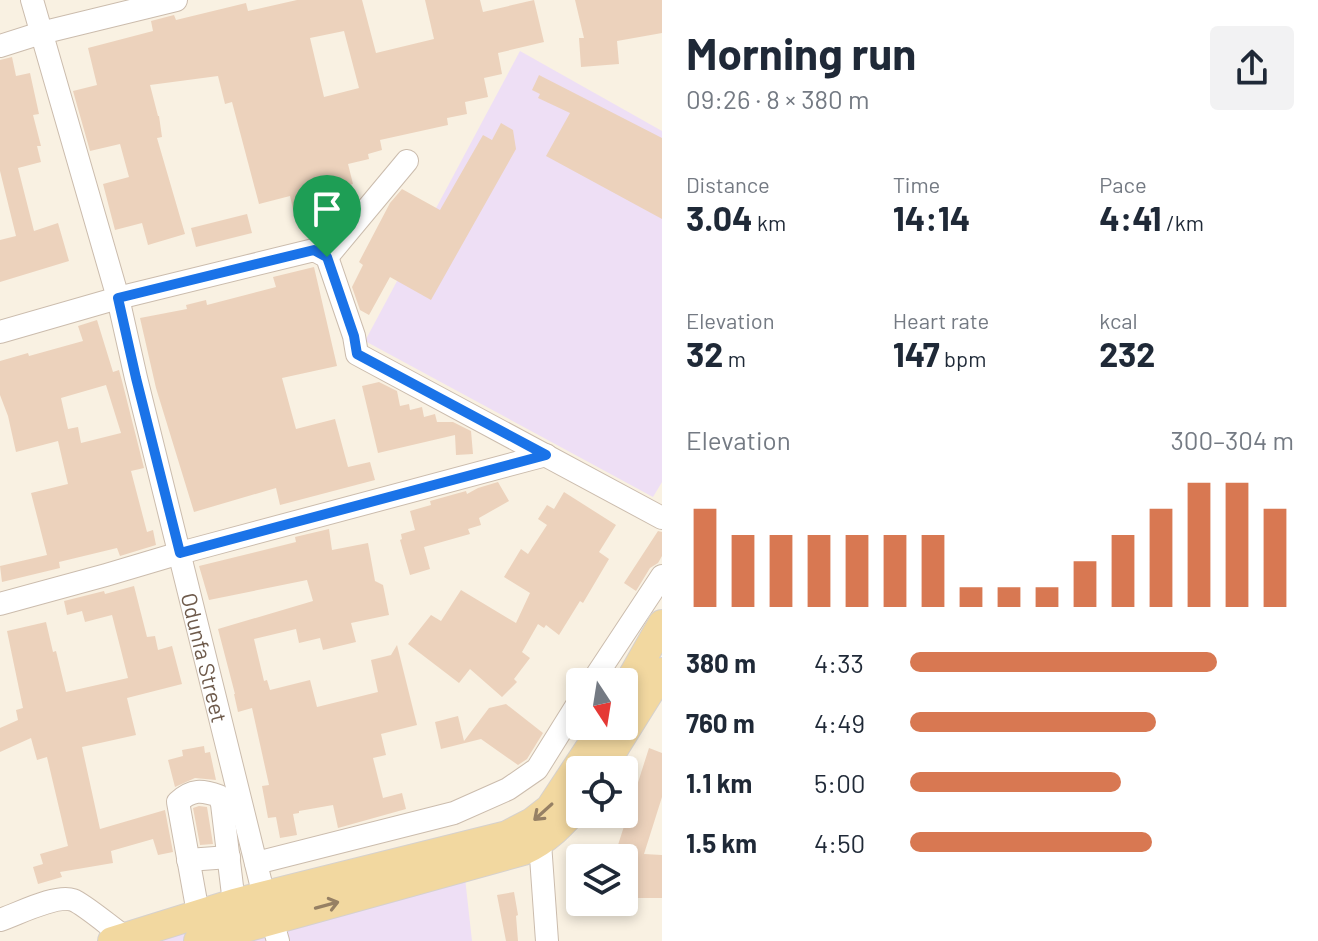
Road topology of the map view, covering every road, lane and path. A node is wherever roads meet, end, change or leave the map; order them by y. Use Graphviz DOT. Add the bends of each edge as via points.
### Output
graph roads {
  1 [pos="32,0"];
  2 [pos="176,0"];
  3 [pos="41,33"];
  4 [pos="0,46"];
  5 [pos="407,161"];
  6 [pos="327,257"];
  7 [pos="118,298"];
  8 [pos="0,332"];
  9 [pos="546,455"];
  10 [pos="662,518"];
  11 [pos="180,553"];
  12 [pos="662,576"];
  13 [pos="0,604"];
  14 [pos="662,624"];
  15 [pos="601,668"];
  16 [pos="662,672"];
  17 [pos="642,703"];
  18 [pos="566,724"];
  19 [pos="594,740"];
  20 [pos="610,756"];
  21 [pos="566,819"];
  22 [pos="540,843"];
  23 [pos="229,857"];
  24 [pos="188,860"];
  25 [pos="256,863"];
  26 [pos="234,903"];
  27 [pos="271,919"];
  28 [pos="0,920"];
  29 [pos="198,927"];
  30 [pos="119,939"];
  31 [pos="547,941"];
  1 -- 3 [label="street, Odunfa Street"];
  2 -- 3 [label="street"];
  3 -- 4 [label="street"];
  3 -- 7 [label="street, Odunfa Street"];
  5 -- 6 [label="street"];
  6 -- 7 [label="street" via="314,250 300,252"];
  6 -- 9 [label="street" via="357,354"];
  7 -- 8 [label="street"];
  7 -- 11 [label="street, Odunfa Street"];
  9 -- 10 [label="street"];
  9 -- 11 [label="street"];
  11 -- 13 [label="street"];
  11 -- 25 [label="street, Odunfa Street"];
  12 -- 15 [label="street"];
  14 -- 17 [label="main road"];
  16 -- 17 [label="main road"];
  17 -- 20 [label="main road"];
  18 -- 25 [label="street" via="537,769 508,789 454,813"];
  19 -- 27 [label="main road, one-way" via="550,808 532,822"];
  21 -- 22 [label="main road"];
  27 -- 22 [label="main road, one-way"];
  22 -- 31 [label="street"];
  23 -- 24 [label="street"];
  23 -- 24 [label="street" via="219,796 202,790 178,802"];
  23 -- 26 [label="street"];
  24 -- 29 [label="street"];
  25 -- 27 [label="street, Odunfa Street"];
  26 -- 27 [label="main road"];
  26 -- 29 [label="main road"];
  27 -- 29 [label="main road"];
  28 -- 30 [label="street" via="45,903 73,900"];
  29 -- 30 [label="main road"];
}
